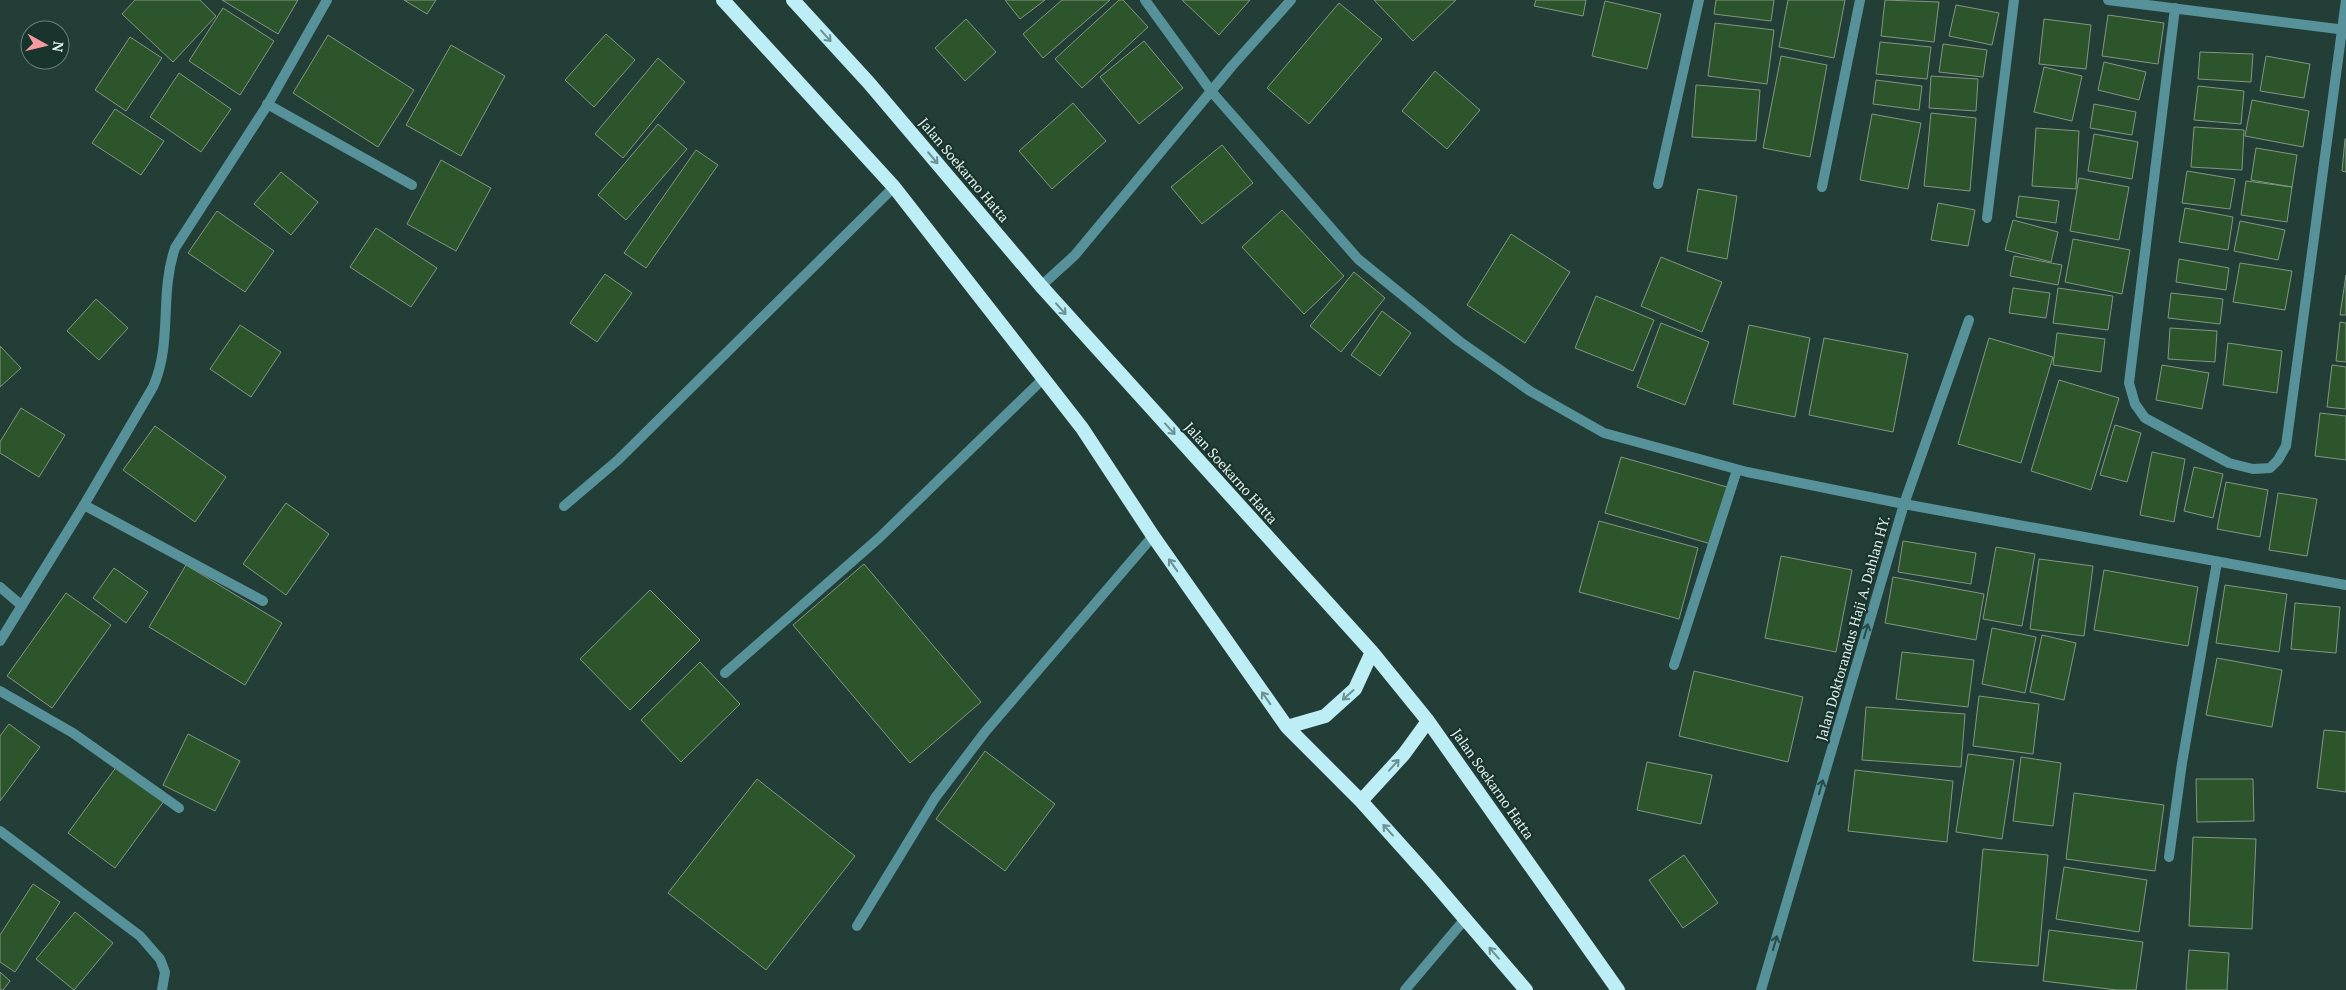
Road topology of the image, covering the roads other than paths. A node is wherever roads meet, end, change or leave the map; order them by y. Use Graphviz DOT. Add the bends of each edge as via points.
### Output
graph roads {
  1 [pos="327,0"];
  2 [pos="723,0"];
  3 [pos="793,0"];
  4 [pos="1145,0"];
  5 [pos="1290,0"];
  6 [pos="1699,0"];
  7 [pos="1860,0"];
  8 [pos="2014,0"];
  9 [pos="2108,0"];
  10 [pos="2346,0"];
  11 [pos="2175,8"];
  12 [pos="2344,29"];
  13 [pos="1211,91"];
  14 [pos="267,104"];
  15 [pos="1658,184"];
  16 [pos="412,185"];
  17 [pos="894,187"];
  18 [pos="1822,187"];
  19 [pos="1987,218"];
  20 [pos="1041,286"];
  21 [pos="1969,320"];
  22 [pos="1043,379"];
  23 [pos="1737,470"];
  24 [pos="1904,504"];
  25 [pos="84,505"];
  26 [pos="564,506"];
  27 [pos="1153,536"];
  28 [pos="2217,562"];
  29 [pos="2346,585"];
  30 [pos="0,587"];
  31 [pos="264,601"];
  32 [pos="21,605"];
  33 [pos="0,641"];
  34 [pos="1372,652"];
  35 [pos="1674,665"];
  36 [pos="725,673"];
  37 [pos="0,691"];
  38 [pos="1428,721"];
  39 [pos="1287,727"];
  40 [pos="1361,801"];
  41 [pos="179,808"];
  42 [pos="0,831"];
  43 [pos="2169,856"];
  44 [pos="1465,918"];
  45 [pos="857,926"];
  46 [pos="162,990"];
  47 [pos="1405,990"];
  48 [pos="1526,990"];
  49 [pos="1618,990"];
  50 [pos="1761,990"];
  1 -- 14 [label="street"];
  2 -- 17 [label="highway"];
  3 -- 20 [label="highway, Jalan Soekarno Hatta, one-way" via="869,83"];
  4 -- 13 [label="street"];
  5 -- 13 [label="street"];
  6 -- 15 [label="street"];
  7 -- 18 [label="street"];
  8 -- 19 [label="street"];
  9 -- 11 [label="street"];
  10 -- 12 [label="street"];
  11 -- 12 [label="street"];
  11 -- 12 [label="street" via="2129,383 2135,404 2145,418 2228,463 2253,469 2270,468 2286,446"];
  13 -- 20 [label="street" via="1075,255"];
  13 -- 23 [label="street" via="1358,259 1467,346 1530,391 1604,434"];
  14 -- 16 [label="street"];
  14 -- 25 [label="street" via="175,248 165,289 164,354 160,371"];
  17 -- 22 [label="highway"];
  17 -- 26 [label="street" via="618,460"];
  20 -- 34 [label="highway, Jalan Soekarno Hatta, one-way"];
  21 -- 24 [label="street"];
  22 -- 27 [label="highway" via="1082,428"];
  22 -- 36 [label="street" via="879,538"];
  23 -- 24 [label="street"];
  23 -- 35 [label="street"];
  24 -- 28 [label="street, Jalan Doktorandus Haji A. Dahlan HY."];
  50 -- 24 [label="street, Jalan Doktorandus Haji A. Dahlan HY., one-way"];
  25 -- 31 [label="street"];
  25 -- 32 [label="street"];
  39 -- 27 [label="highway, one-way"];
  27 -- 45 [label="street" via="974,747 935,798"];
  28 -- 29 [label="street, Jalan Doktorandus Haji A. Dahlan HY."];
  28 -- 43 [label="street"];
  30 -- 32 [label="street"];
  32 -- 33 [label="street"];
  34 -- 38 [label="highway, Jalan Soekarno Hatta"];
  34 -- 39 [label="highway, one-way" via="1355,689 1325,716"];
  37 -- 41 [label="street" via="73,733"];
  40 -- 38 [label="highway, one-way" via="1404,754"];
  38 -- 49 [label="highway, Jalan Soekarno Hatta"];
  39 -- 40 [label="highway"];
  44 -- 40 [label="highway, one-way"];
  42 -- 46 [label="street" via="140,936 163,965"];
  44 -- 47 [label="street"];
  48 -- 44 [label="highway, one-way"];
}
